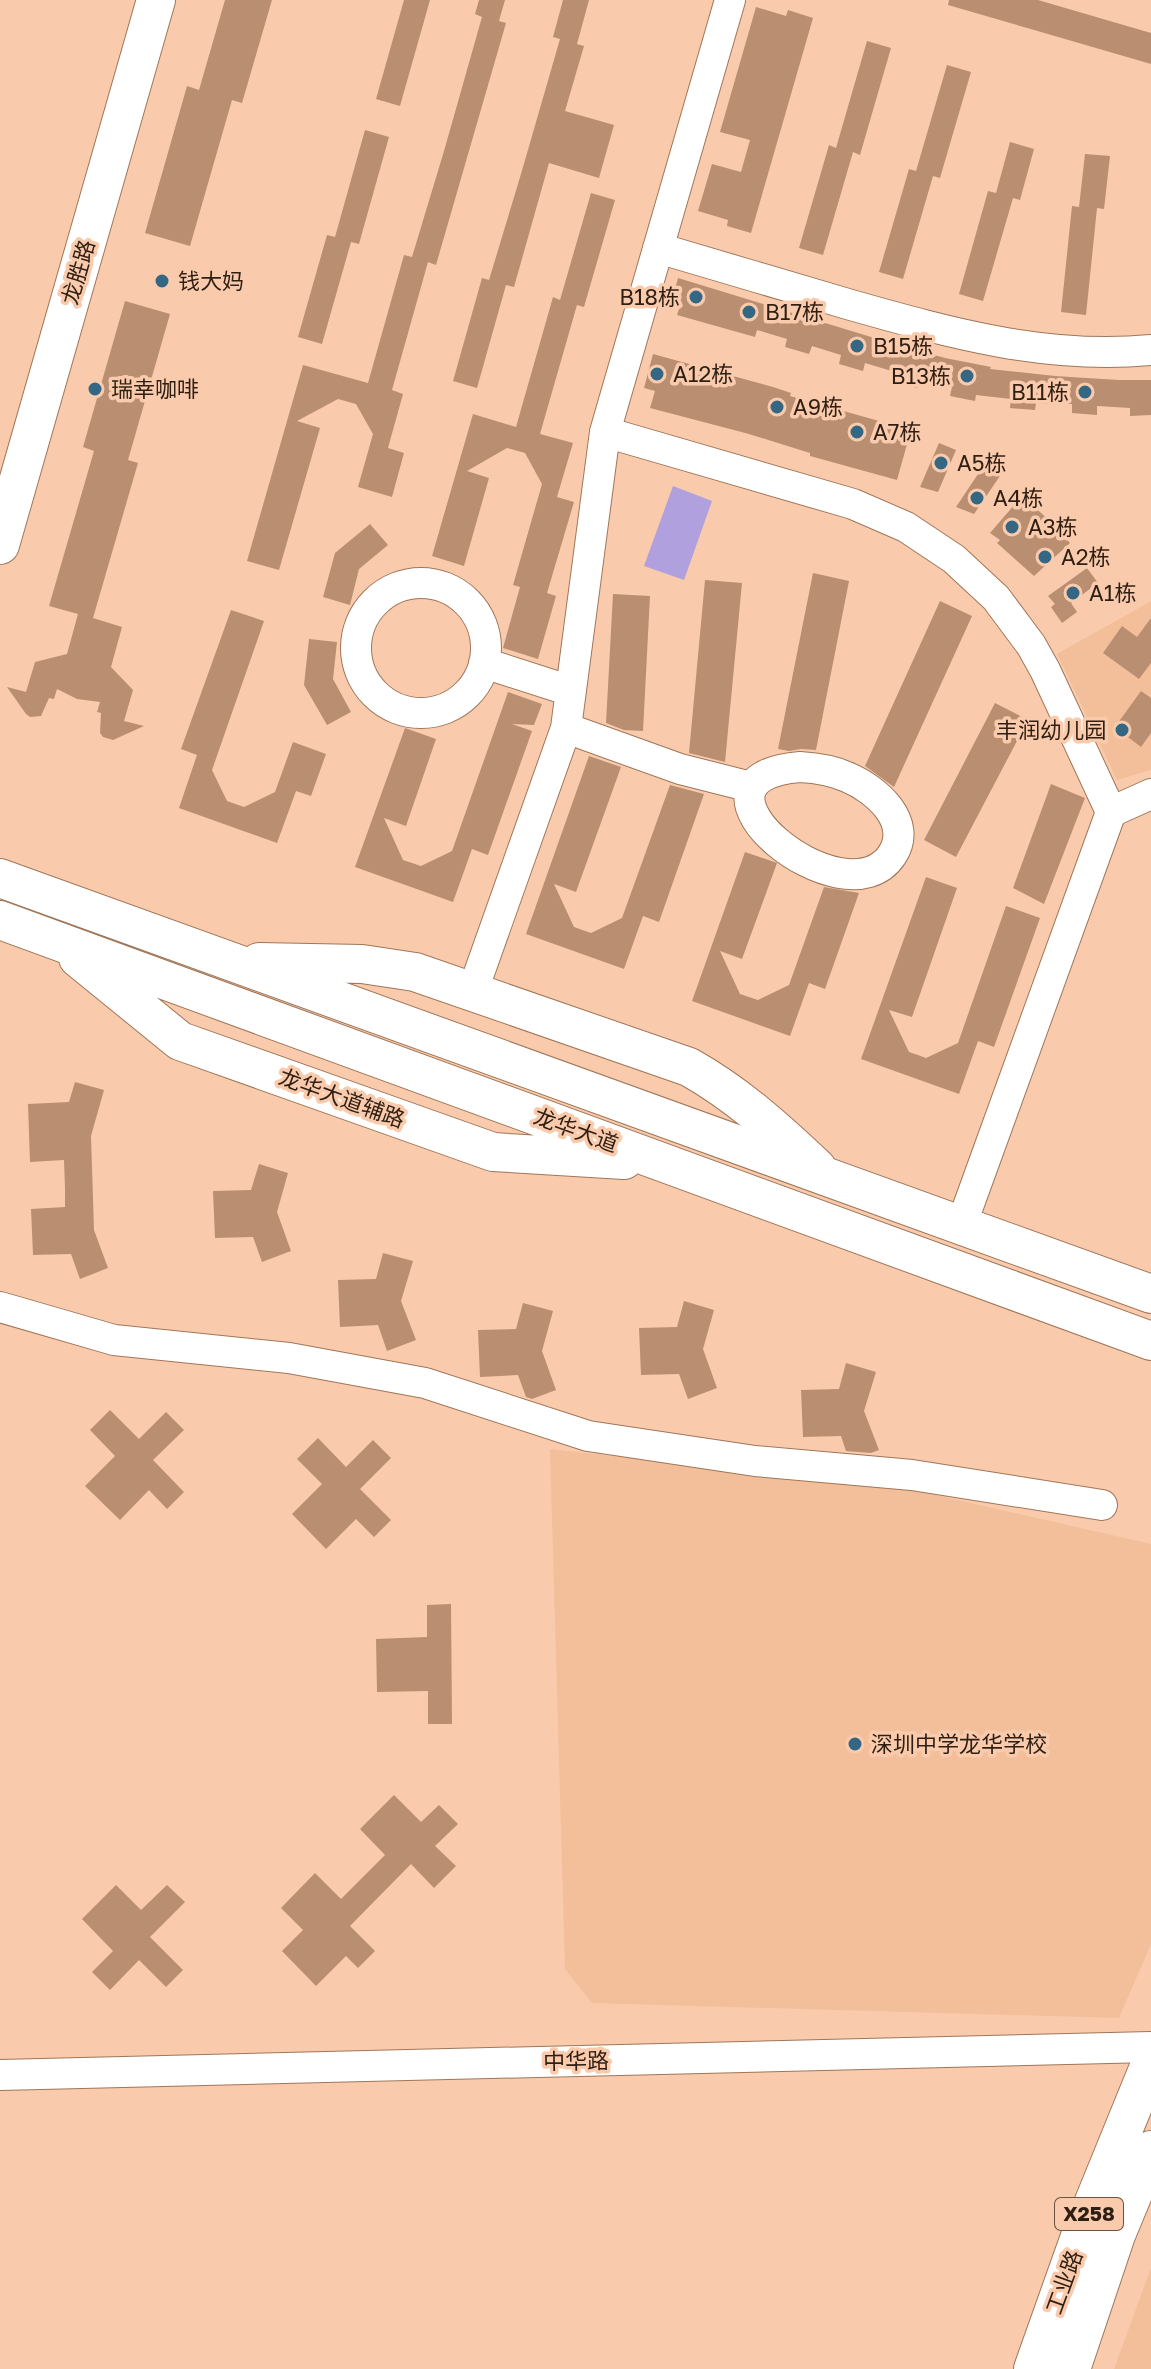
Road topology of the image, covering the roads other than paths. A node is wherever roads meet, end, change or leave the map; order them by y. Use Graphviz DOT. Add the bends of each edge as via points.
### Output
graph roads {
  1 [pos="133,0"];
  2 [pos="156,0"];
  3 [pos="730,0"];
  4 [pos="658,248"];
  5 [pos="1151,350"];
  6 [pos="605,432"];
  7 [pos="0,469"];
  8 [pos="0,545"];
  9 [pos="484,663"];
  10 [pos="571,691"];
  11 [pos="566,728"];
  12 [pos="751,787"];
  13 [pos="1151,794"];
  14 [pos="1111,812"];
  15 [pos="10,879"];
  16 [pos="0,920"];
  17 [pos="54,939"];
  18 [pos="228,961"];
  19 [pos="472,993"];
  20 [pos="666,1163"];
  21 [pos="828,1179"];
  22 [pos="961,1226"];
  23 [pos="1151,1294"];
  24 [pos="0,1307"];
  25 [pos="1151,1341"];
  26 [pos="1102,1505"];
  27 [pos="1151,2047"];
  28 [pos="1151,2062"];
  29 [pos="0,2075"];
  30 [pos="1151,2150"];
  31 [pos="1033,2369"];
  32 [pos="1071,2369"];
  1 -- 7 [label="main road, 龙胜路"];
  2 -- 8 [label="main road, 龙胜路"];
  3 -- 4 [label="street"];
  4 -- 5 [label="street" via="972,338 1057,351"];
  4 -- 6 [label="street"];
  6 -- 10 [label="street"];
  6 -- 14 [label="street" via="853,504 906,527 954,559 996,598 1031,645"];
  9 -- 9 [label="street" via="485,638 476,613 459,595 436,584 410,583 386,592 367,609 357,633 356,659 365,683 382,702 405,712 431,713 455,704 474,687"];
  9 -- 10 [label="street"];
  10 -- 11 [label="street"];
  11 -- 12 [label="street" via="680,769"];
  11 -- 19 [label="street"];
  12 -- 12 [label="street" via="768,771 784,768 817,768 848,777 875,794 896,819 895,849 874,871 842,872 810,864 782,848 760,824 749,798"];
  13 -- 14 [label="street"];
  14 -- 22 [label="street"];
  15 -- 18 [label="main road, 龙华大道"];
  16 -- 17 [label="main road, 龙华大道"];
  17 -- 20 [label="main road, 龙华大道"];
  17 -- 20 [label="main road, 龙华大道辅路" via="180,1041 493,1152"];
  18 -- 19 [label="main road" via="392,967"];
  18 -- 21 [label="main road, 龙华大道"];
  19 -- 21 [label="main road" via="689,1067 779,1132"];
  20 -- 25 [label="main road, 龙华大道"];
  21 -- 22 [label="main road, 龙华大道"];
  22 -- 23 [label="main road, 龙华大道"];
  24 -- 26 [label="street" via="114,1340 289,1358 425,1383 588,1436 755,1461 912,1475"];
  27 -- 29 [label="street, 中华路"];
  28 -- 31 [label="main road, 工业路 / X258"];
  30 -- 32 [label="main road, 工业路 / X258"];
}
